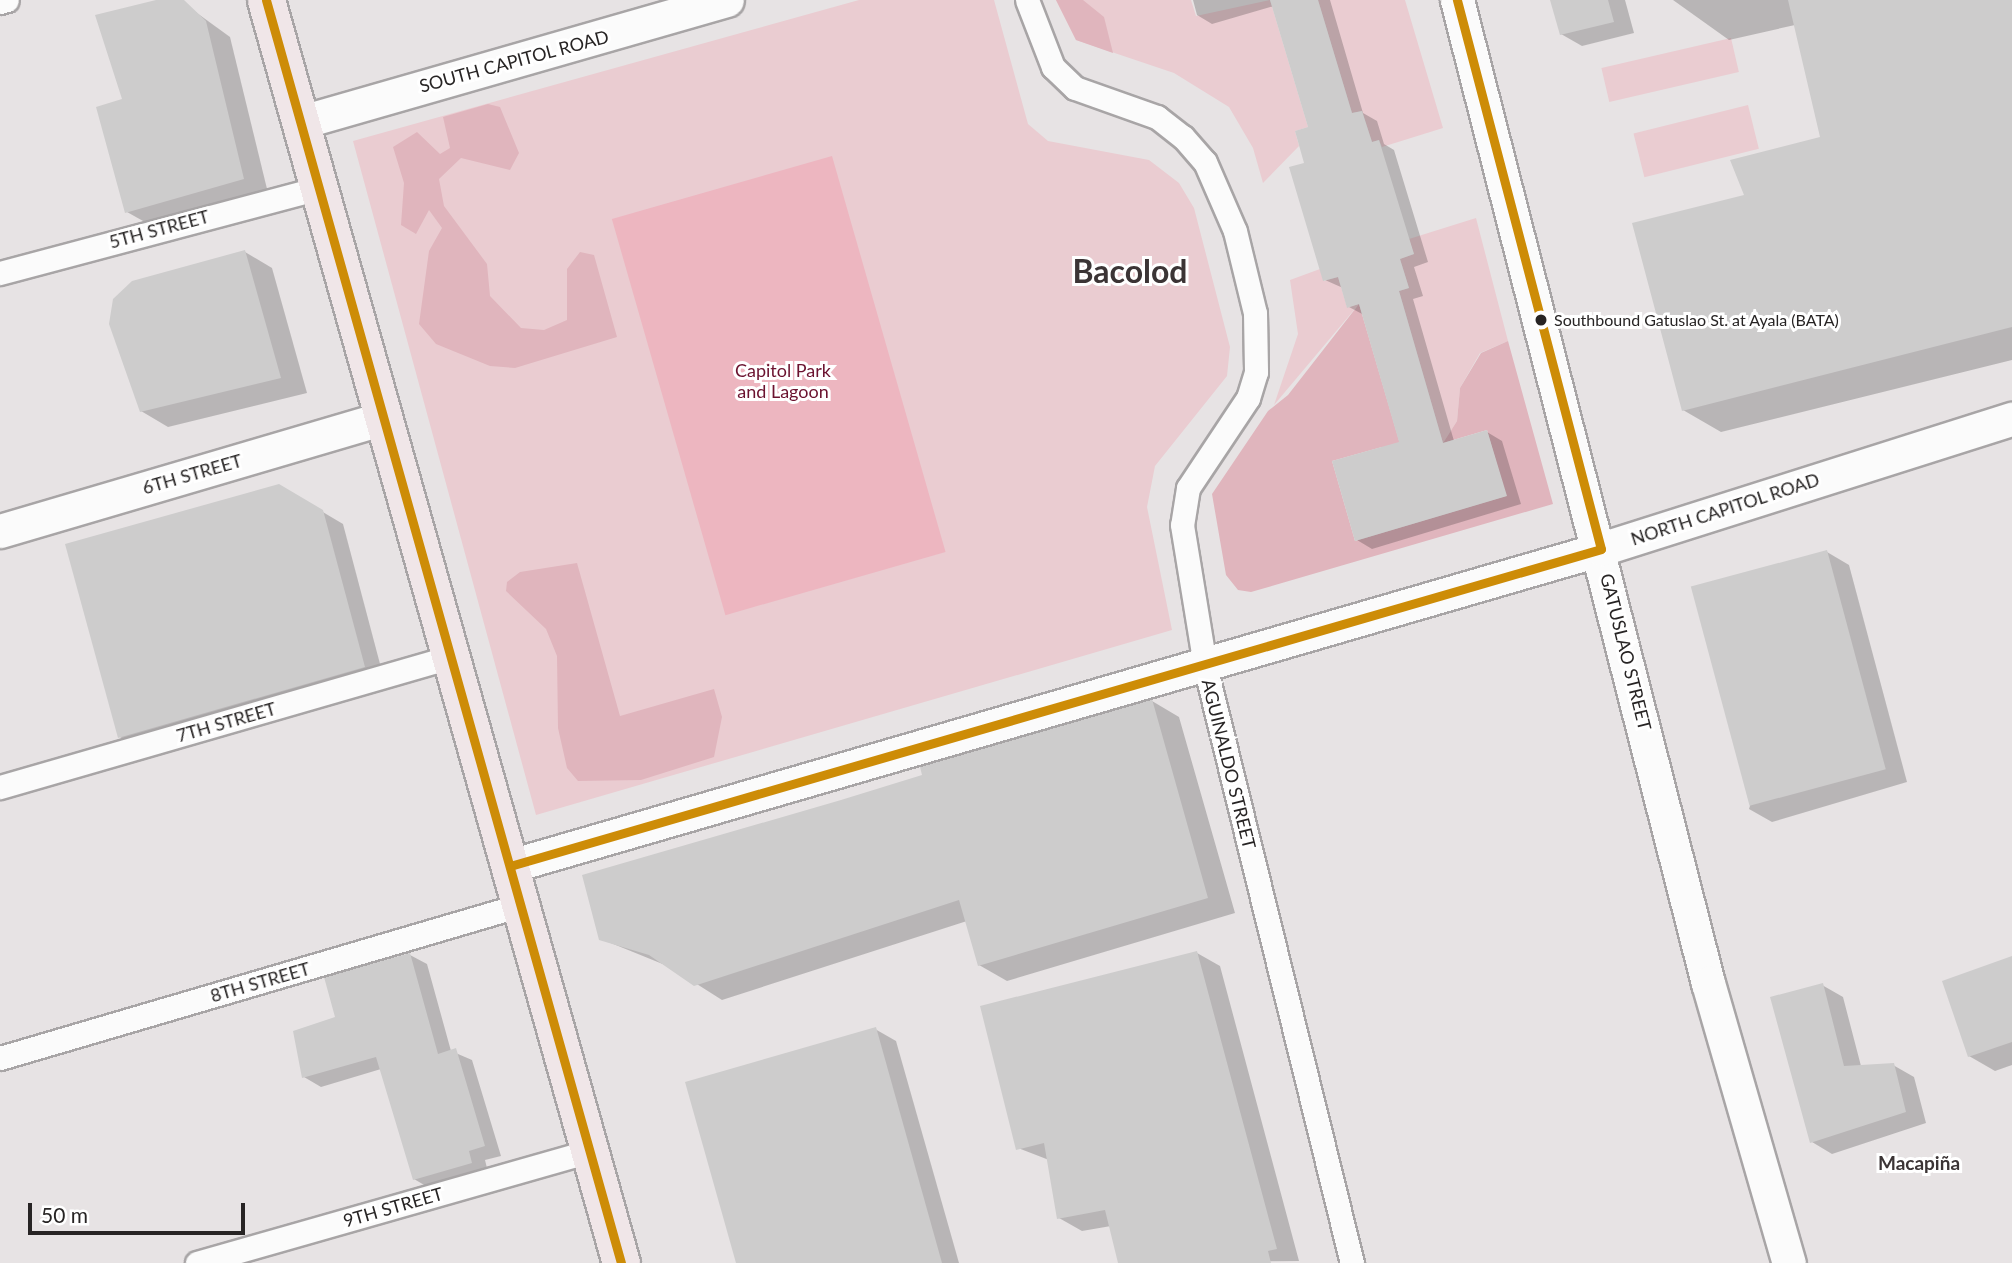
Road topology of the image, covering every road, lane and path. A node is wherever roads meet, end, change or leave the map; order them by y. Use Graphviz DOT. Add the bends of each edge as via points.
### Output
graph roads {
  1 [pos="7,0"];
  2 [pos="266,0"];
  3 [pos="727,0"];
  4 [pos="1027,0"];
  5 [pos="1457,0"];
  6 [pos="0,2"];
  7 [pos="301,122"];
  8 [pos="320,188"];
  9 [pos="0,273"];
  10 [pos="384,418"];
  11 [pos="2012,419"];
  12 [pos="0,531"];
  13 [pos="1601,549"];
  14 [pos="451,657"];
  15 [pos="1205,666"];
  16 [pos="0,787"];
  17 [pos="510,866"];
  18 [pos="521,905"];
  19 [pos="0,1058"];
  20 [pos="590,1151"];
  21 [pos="197,1263"];
  22 [pos="621,1263"];
  23 [pos="1352,1263"];
  24 [pos="1789,1263"];
  1 -- 6 [label="street"];
  2 -- 7 [label="main road"];
  3 -- 7 [label="street, SOUTH CAPITOL ROAD"];
  4 -- 15 [label="street, AGUINALDO STREET" via="1053,67 1075,88 1157,117 1183,137 1205,162 1236,231 1255,313 1256,372 1248,398 1188,488 1182,525"];
  5 -- 13 [label="street, GATUSLAO STREET"];
  7 -- 8 [label="main road"];
  8 -- 9 [label="street, 5TH STREET"];
  8 -- 10 [label="main road"];
  10 -- 12 [label="street, 6TH STREET"];
  10 -- 14 [label="main road"];
  11 -- 13 [label="street, NORTH CAPITOL ROAD"];
  13 -- 15 [label="street, NORTH CAPITOL ROAD"];
  13 -- 24 [label="street, GATUSLAO STREET" via="1708,983"];
  14 -- 16 [label="street, 7TH STREET"];
  14 -- 17 [label="main road"];
  15 -- 17 [label="street, NORTH CAPITOL ROAD"];
  15 -- 23 [label="street, AGUINALDO STREET"];
  17 -- 18 [label="main road"];
  18 -- 19 [label="street, 8TH STREET"];
  18 -- 20 [label="main road"];
  20 -- 21 [label="street, 9TH STREET"];
  20 -- 22 [label="main road"];
}
